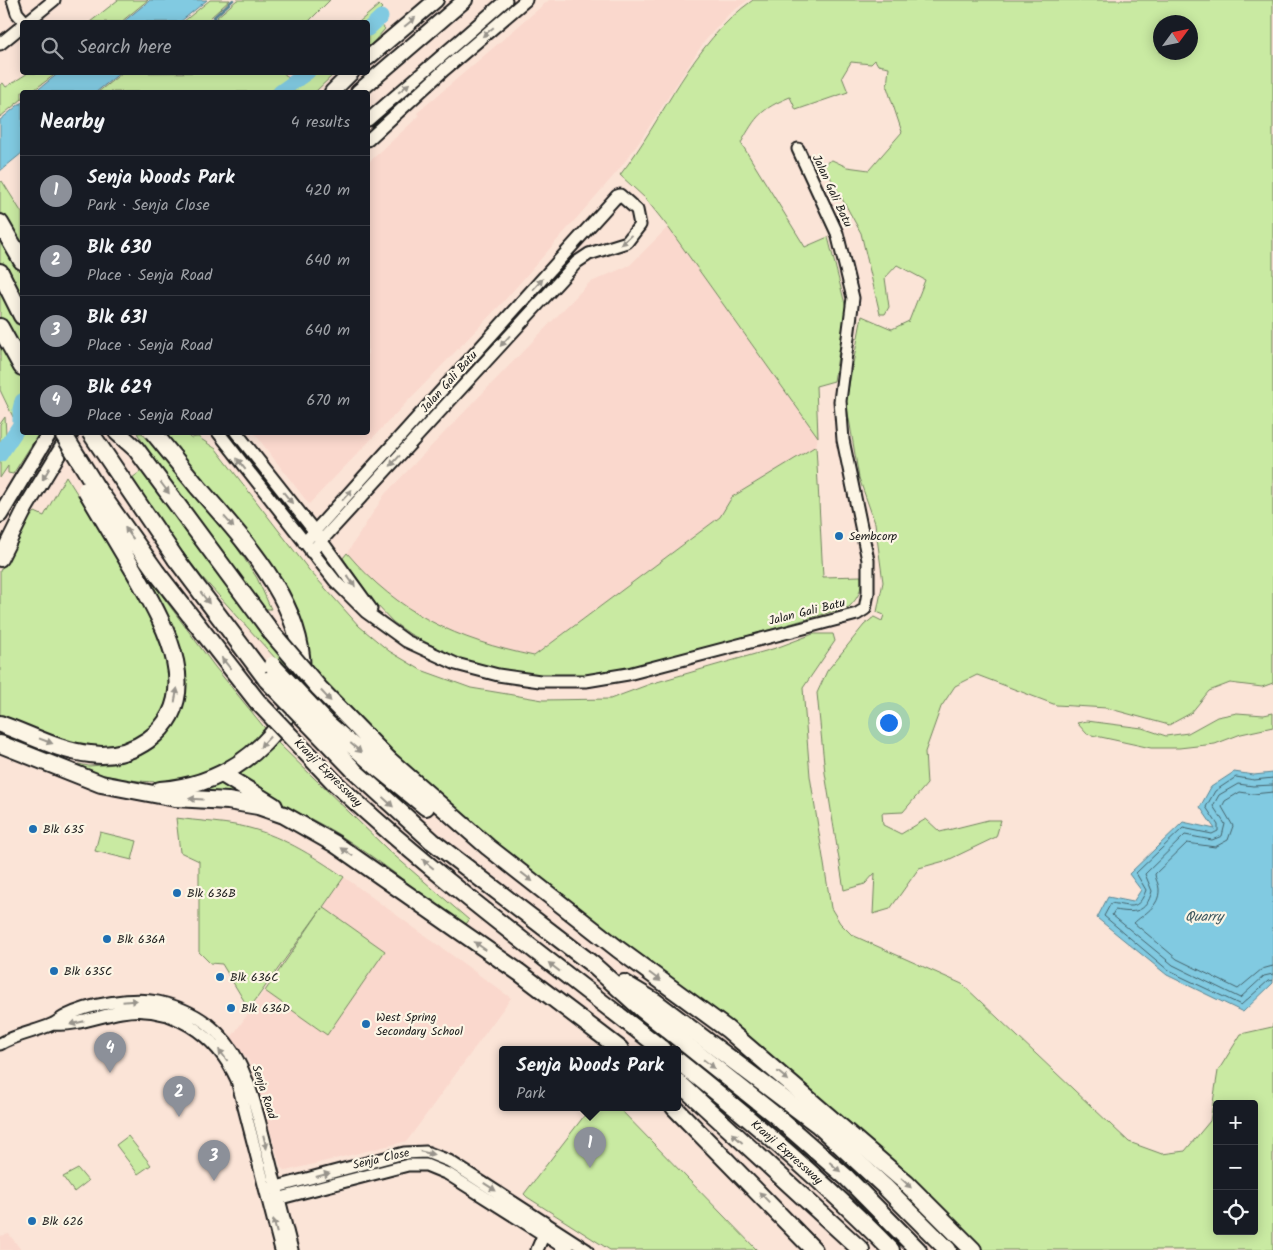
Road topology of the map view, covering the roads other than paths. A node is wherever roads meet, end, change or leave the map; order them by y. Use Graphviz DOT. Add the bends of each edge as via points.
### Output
graph roads {
  1 [pos="13,0"];
  2 [pos="54,0"];
  3 [pos="436,0"];
  4 [pos="465,0"];
  5 [pos="506,0"];
  6 [pos="526,0"];
  7 [pos="24,20"];
  8 [pos="29,20"];
  9 [pos="20,28"];
  10 [pos="0,44"];
  11 [pos="370,56"];
  12 [pos="349,75"];
  13 [pos="334,90"];
  14 [pos="360,90"];
  15 [pos="370,118"];
  16 [pos="370,138"];
  17 [pos="798,149"];
  18 [pos="0,223"];
  19 [pos="20,258"];
  20 [pos="0,272"];
  21 [pos="20,312"];
  22 [pos="0,327"];
  23 [pos="20,364"];
  24 [pos="49,435"];
  25 [pos="53,435"];
  26 [pos="64,435"];
  27 [pos="69,435"];
  28 [pos="92,435"];
  29 [pos="120,435"];
  30 [pos="132,435"];
  31 [pos="155,435"];
  32 [pos="220,435"];
  33 [pos="238,435"];
  34 [pos="136,449"];
  35 [pos="0,515"];
  36 [pos="315,532"];
  37 [pos="322,542"];
  38 [pos="308,548"];
  39 [pos="0,559"];
  40 [pos="387,626"];
  41 [pos="269,672"];
  42 [pos="0,724"];
  43 [pos="0,744"];
  44 [pos="384,764"];
  45 [pos="222,774"];
  46 [pos="134,791"];
  47 [pos="304,825"];
  48 [pos="592,964"];
  49 [pos="579,986"];
  50 [pos="582,1021"];
  51 [pos="0,1044"];
  52 [pos="609,1046"];
  53 [pos="616,1046"];
  54 [pos="641,1046"];
  55 [pos="658,1046"];
  56 [pos="681,1063"];
  57 [pos="681,1085"];
  58 [pos="681,1093"];
  59 [pos="678,1111"];
  60 [pos="718,1121"];
  61 [pos="303,1192"];
  62 [pos="272,1194"];
  63 [pos="286,1226"];
  64 [pos="545,1230"];
  65 [pos="798,1232"];
  66 [pos="555,1241"];
  67 [pos="281,1250"];
  68 [pos="292,1250"];
  69 [pos="537,1250"];
  70 [pos="568,1250"];
  71 [pos="587,1250"];
  72 [pos="814,1250"];
  73 [pos="821,1250"];
  74 [pos="861,1250"];
  75 [pos="891,1250"];
  76 [pos="918,1250"];
  77 [pos="948,1250"];
  78 [pos="973,1250"];
  1 -- 7 [label="street" via="17,13"];
  2 -- 8 [label="street"];
  11 -- 3 [label="main road, one-way"];
  4 -- 14 [label="main road"];
  15 -- 5 [label="street, one-way"];
  6 -- 16 [label="street, one-way"];
  9 -- 10 [label="street"];
  12 -- 13 [label="main road"];
  17 -- 40 [label="street, Jalan Gali Batu" via="837,233 854,298 840,401 843,440 868,560 865,609 836,620 628,674 586,681 540,681 464,666 415,645"];
  18 -- 19 [label="highway"];
  20 -- 21 [label="highway"];
  22 -- 23 [label="highway"];
  24 -- 35 [label="main road"];
  42 -- 25 [label="highway, one-way, bridge" via="73,751 120,753 156,734 172,710 177,694 177,670 166,631"];
  49 -- 26 [label="highway, Kranji Expressway, one-way, bridge" via="397,838 335,783 257,701 157,573"];
  27 -- 39 [label="main road, one-way" via="26,507"];
  28 -- 41 [label="highway, Kranji Expressway, one-way, bridge" via="176,559 238,640"];
  29 -- 34 [label="highway"];
  30 -- 34 [label="highway"];
  31 -- 45 [label="highway, one-way, bridge" via="239,534 278,592 295,631 301,678 293,704 261,746"];
  38 -- 32 [label="street, Jalan Gali Batu, one-way"];
  33 -- 36 [label="street, Jalan Gali Batu, one-way"];
  34 -- 44 [label="highway, one-way, bridge" via="272,633"];
  36 -- 37 [label="street, Jalan Gali Batu"];
  36 -- 37 [label="street, Jalan Gali Batu, one-way" via="616,196 620,195 637,210 640,225 627,242 589,254 578,262"];
  36 -- 38 [label="street, Jalan Gali Batu"];
  37 -- 38 [label="street, Jalan Gali Batu"];
  37 -- 40 [label="street, Jalan Gali Batu, one-way"];
  38 -- 40 [label="street, Jalan Gali Batu" via="366,612"];
  41 -- 44 [label="highway, one-way, bridge" via="328,723"];
  41 -- 48 [label="highway, Kranji Expressway, one-way, bridge" via="352,769 432,841"];
  43 -- 46 [label="highway" via="77,776"];
  44 -- 78 [label="highway, one-way" via="618,949 727,1028 906,1183"];
  45 -- 46 [label="highway" via="206,782 174,789"];
  45 -- 47 [label="highway"];
  47 -- 46 [label="highway, one-way" via="245,804"];
  50 -- 47 [label="highway, one-way" via="520,974"];
  48 -- 76 [label="highway, one-way" via="847,1178"];
  48 -- 77 [label="highway" via="654,1001 817,1124"];
  49 -- 54 [label="highway"];
  49 -- 55 [label="highway, Kranji Expressway"];
  50 -- 52 [label="highway"];
  50 -- 53 [label="highway"];
  51 -- 62 [label="street, Senja Road" via="54,1024 66,1015 140,1000 178,1008 204,1021 226,1043 248,1077"];
  56 -- 75 [label="highway, Kranji Expressway" via="756,1125"];
  57 -- 60 [label="highway"];
  58 -- 60 [label="highway"];
  65 -- 59 [label="highway, one-way"];
  74 -- 60 [label="highway, one-way"];
  61 -- 62 [label="street, Senja Close"];
  61 -- 63 [label="street" via="287,1208"];
  61 -- 64 [label="street, Senja Close" via="408,1165 426,1165 448,1174"];
  62 -- 63 [label="street, Senja Road"];
  62 -- 64 [label="street, Senja Close, one-way" via="404,1153 426,1152 448,1161"];
  67 -- 62 [label="street, Senja Road, one-way"];
  63 -- 68 [label="street, Senja Road"];
  64 -- 66 [label="street, Senja Close"];
  64 -- 69 [label="street"];
  65 -- 72 [label="highway"];
  65 -- 73 [label="highway"];
  66 -- 70 [label="street, Senja Close"];
  66 -- 71 [label="street, Senja Close"];
}
